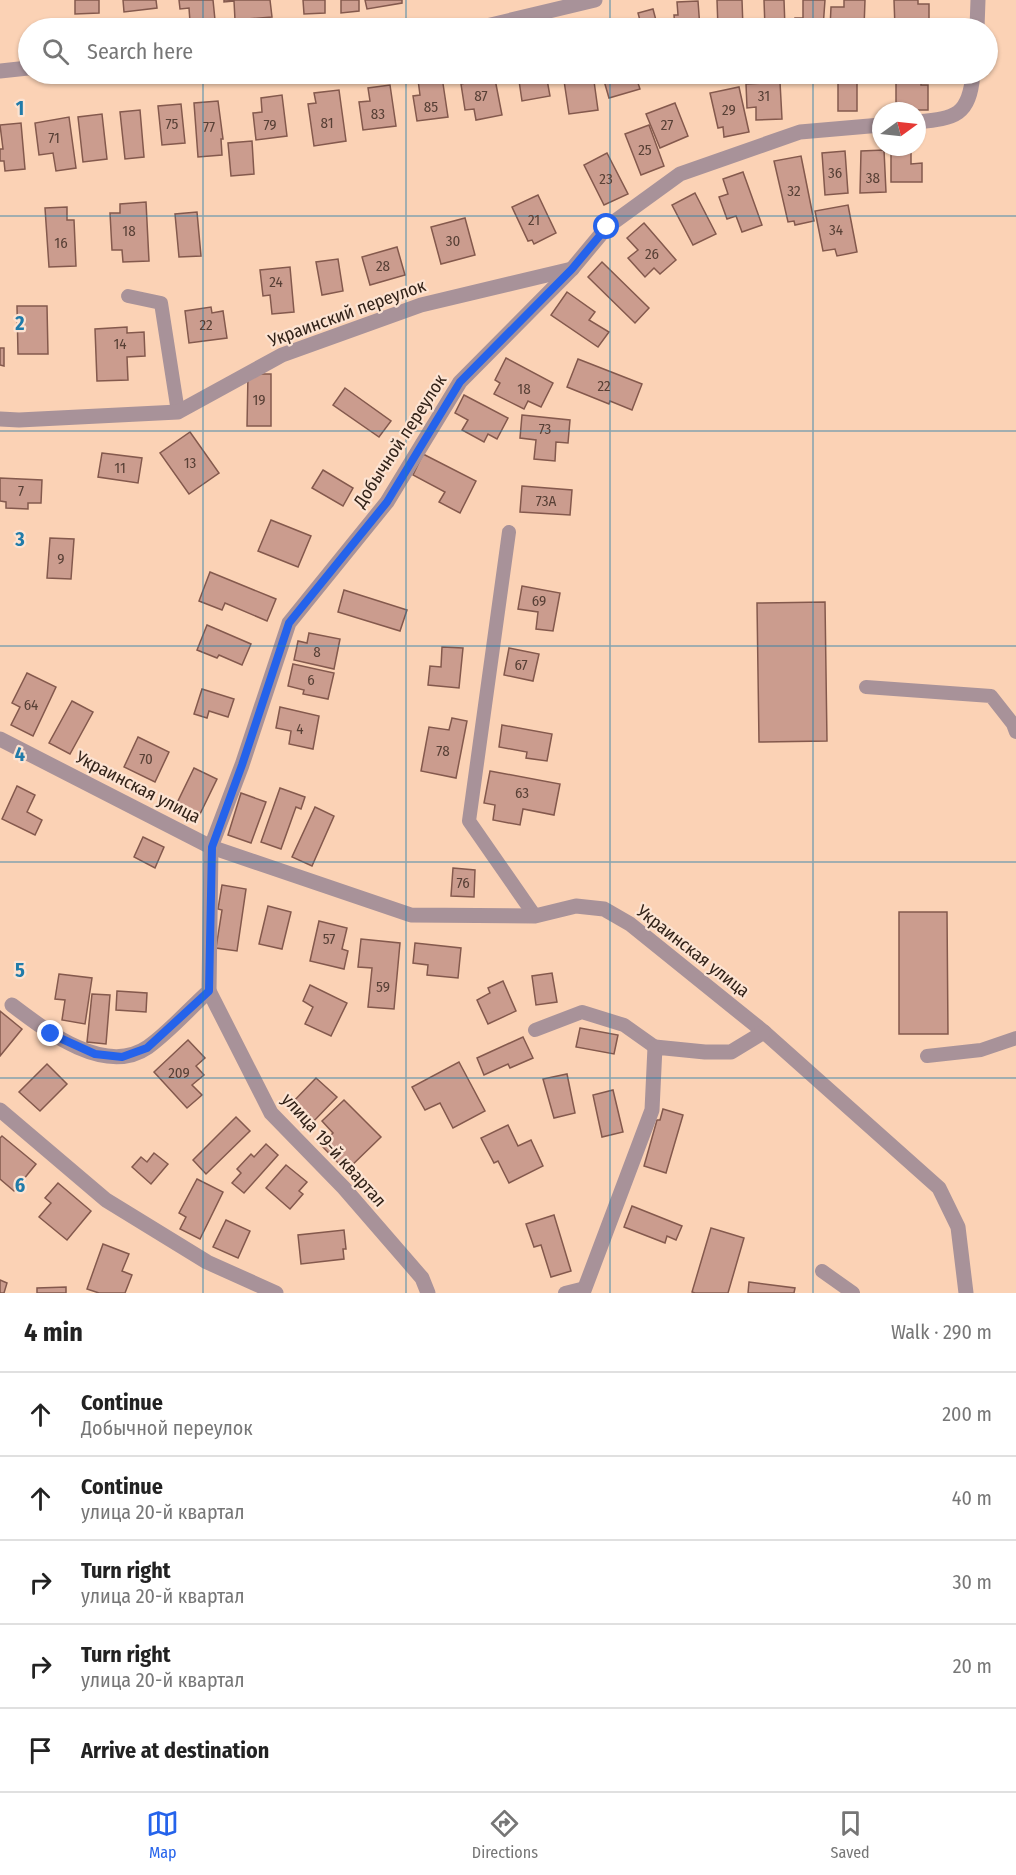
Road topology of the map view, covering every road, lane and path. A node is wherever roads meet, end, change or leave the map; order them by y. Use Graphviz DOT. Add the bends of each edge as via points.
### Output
graph roads {
  1 [pos="595,0"];
  2 [pos="978,0"];
  3 [pos="520,18"];
  4 [pos="977,18"];
  5 [pos="18,69"];
  6 [pos="0,71"];
  7 [pos="972,84"];
  8 [pos="926,121"];
  9 [pos="872,126"];
  10 [pos="572,269"];
  11 [pos="128,296"];
  12 [pos="178,412"];
  13 [pos="0,419"];
  14 [pos="508,532"];
  15 [pos="866,687"];
  16 [pos="1016,732"];
  17 [pos="0,739"];
  18 [pos="212,847"];
  19 [pos="535,916"];
  20 [pos="209,991"];
  21 [pos="12,1005"];
  22 [pos="535,1030"];
  23 [pos="764,1032"];
  24 [pos="1016,1038"];
  25 [pos="655,1047"];
  26 [pos="927,1056"];
  27 [pos="0,1110"];
  28 [pos="822,1270"];
  29 [pos="584,1290"];
  30 [pos="276,1293"];
  31 [pos="428,1293"];
  32 [pos="565,1293"];
  33 [pos="853,1293"];
  34 [pos="966,1293"];
  1 -- 3 [label="street"];
  2 -- 4 [label="street"];
  5 -- 6 [label="street"];
  7 -- 8 [label="street" via="972,93 960,112"];
  9 -- 10 [label="street, Добычной переулок" via="800,132 680,174 607,227"];
  10 -- 12 [label="street, Украинский переулок" via="421,305 282,355"];
  10 -- 18 [label="street, Добычной переулок" via="460,382 387,502 289,623"];
  11 -- 12 [label="lane" via="161,303"];
  12 -- 13 [label="street, Украинский переулок"];
  14 -- 19 [label="lane" via="469,821"];
  15 -- 16 [label="lane" via="991,696"];
  17 -- 18 [label="street, Украинская улица"];
  18 -- 19 [label="street, Украинская улица" via="411,915"];
  18 -- 20 [label="street, Добычной переулок"];
  19 -- 23 [label="street, Украинская улица" via="576,906 604,909 630,924"];
  20 -- 21 [label="street" via="147,1048 122,1057 95,1054 51,1034"];
  20 -- 31 [label="street, улица 19-й квартал" via="271,1113 344,1188 422,1278"];
  22 -- 25 [label="lane" via="582,1012 624,1025"];
  23 -- 25 [label="street" via="731,1052"];
  23 -- 34 [label="street, Украинская улица" via="939,1188 958,1227"];
  24 -- 26 [label="lane" via="981,1050"];
  25 -- 29 [label="street" via="652,1110"];
  27 -- 30 [label="street" via="106,1200 207,1262"];
  28 -- 33 [label="lane"];
  29 -- 32 [label="lane"];
}
